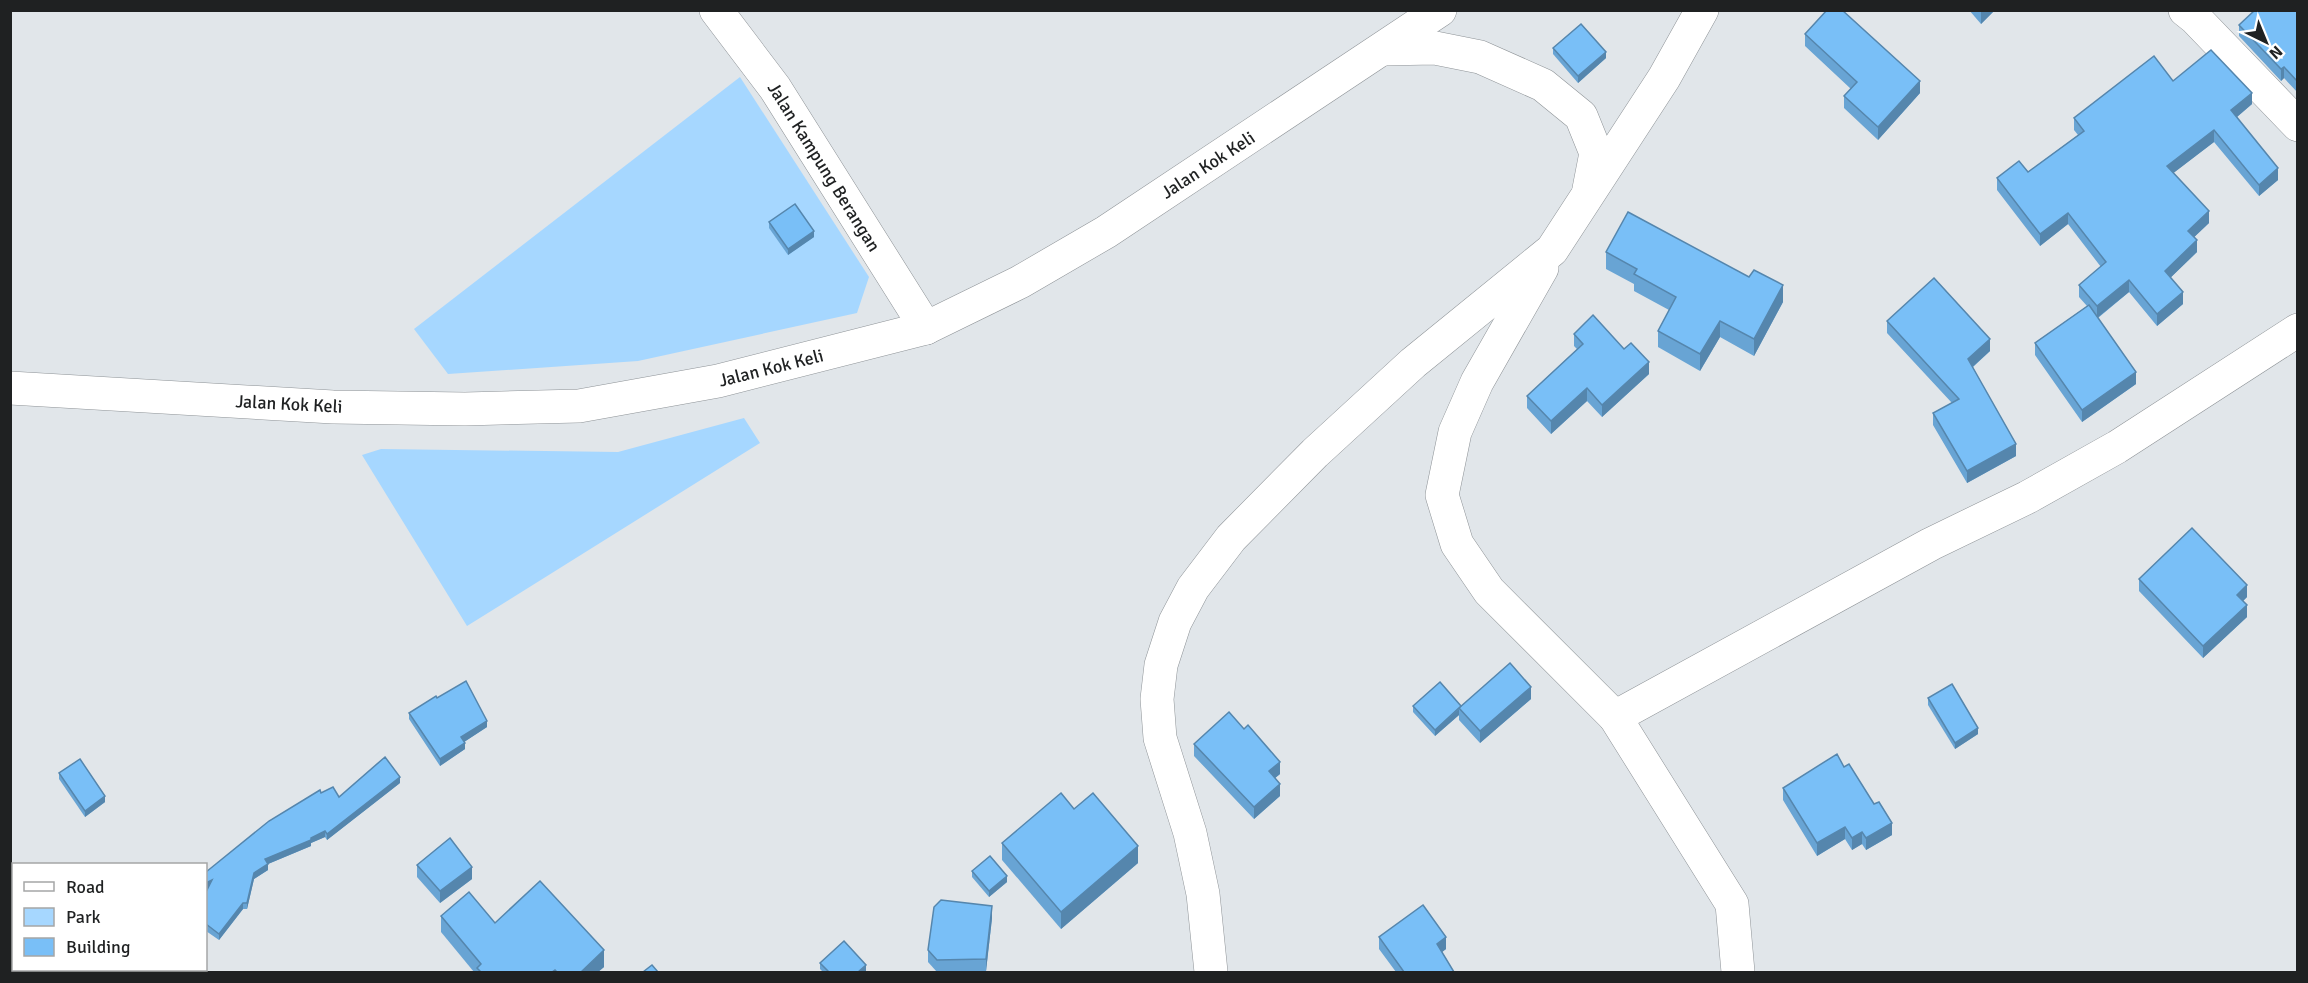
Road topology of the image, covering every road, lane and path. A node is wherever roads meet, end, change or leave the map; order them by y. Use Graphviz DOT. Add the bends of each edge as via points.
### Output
graph roads {
  1 [pos="716,10"];
  2 [pos="1440,10"];
  3 [pos="1702,10"];
  4 [pos="2185,10"];
  5 [pos="1383,49"];
  6 [pos="2298,125"];
  7 [pos="1588,196"];
  8 [pos="1552,250"];
  9 [pos="926,328"];
  10 [pos="2298,330"];
  11 [pos="10,388"];
  12 [pos="1615,717"];
  13 [pos="1211,972"];
  14 [pos="1738,972"];
  1 -- 9 [label="street, Jalan Kampung Berangan" via="776,88"];
  2 -- 5 [label="street, Jalan Kok Keli"];
  3 -- 7 [label="street" via="1664,78"];
  4 -- 6 [label="street"];
  5 -- 7 [label="street" via="1436,48 1480,57 1543,85 1581,116 1596,153"];
  5 -- 9 [label="street, Jalan Kok Keli" via="1106,232 1020,282"];
  7 -- 8 [label="street"];
  8 -- 12 [label="street" via="1477,382 1455,432 1442,495 1456,544 1489,591"];
  8 -- 13 [label="street" via="1413,363 1315,453 1231,538 1193,588 1175,622 1161,666 1157,699 1160,738 1190,833 1203,894"];
  9 -- 11 [label="street, Jalan Kok Keli" via="718,381 579,406 333,407"];
  10 -- 12 [label="street" via="2117,447"];
  12 -- 14 [label="street" via="1732,904"];
}
